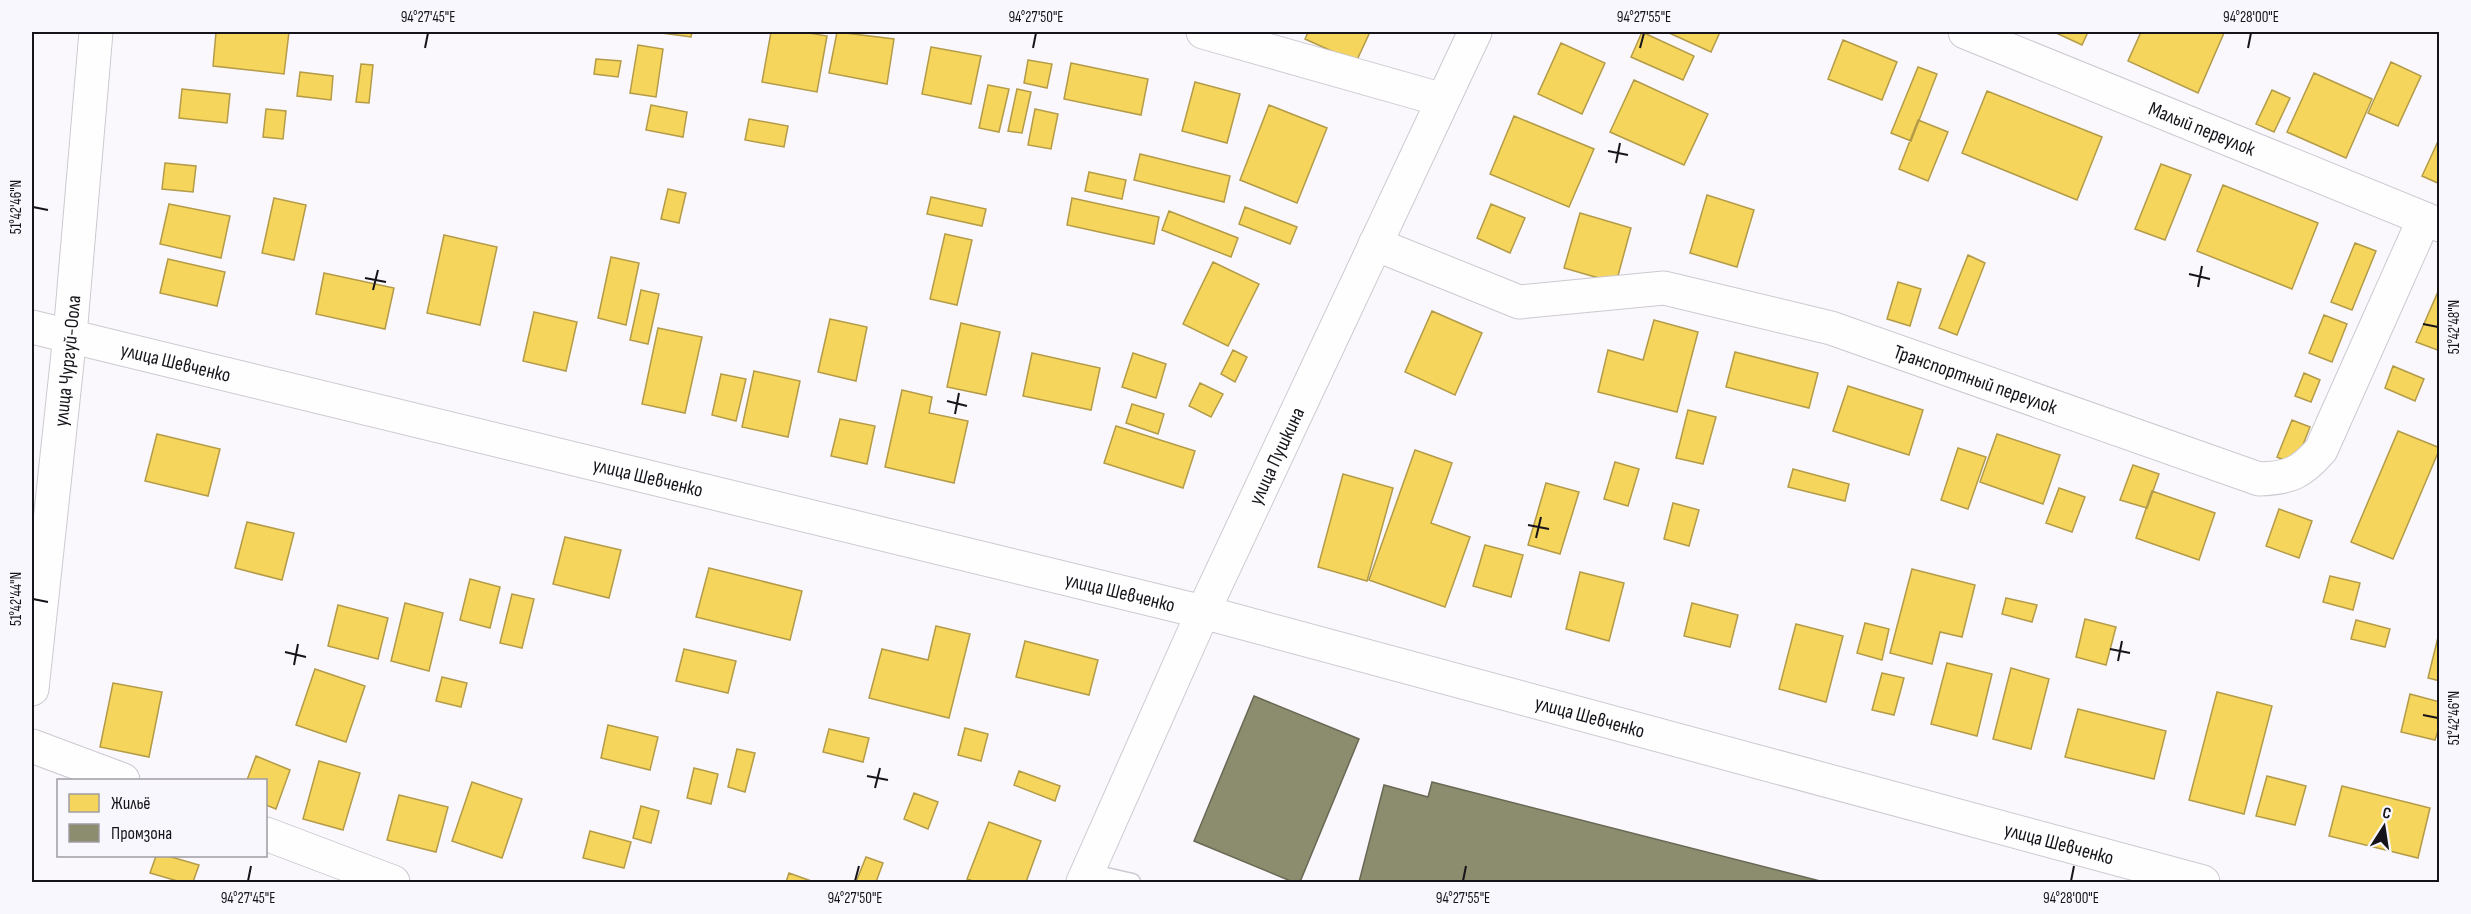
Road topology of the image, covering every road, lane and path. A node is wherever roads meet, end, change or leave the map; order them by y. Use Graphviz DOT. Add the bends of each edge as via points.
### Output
graph roads {
  1 [pos="96,32"];
  2 [pos="1203,32"];
  3 [pos="1475,32"];
  4 [pos="1965,32"];
  5 [pos="1443,100"];
  6 [pos="2432,222"];
  7 [pos="1375,244"];
  8 [pos="32,327"];
  9 [pos="70,335"];
  10 [pos="1203,612"];
  11 [pos="32,689"];
  12 [pos="32,746"];
  13 [pos="120,779"];
  14 [pos="267,834"];
  15 [pos="1086,877"];
  16 [pos="393,882"];
  17 [pos="1132,882"];
  18 [pos="2203,882"];
  1 -- 9 [label="street, улица Чургуй-Оола"];
  2 -- 5 [label="street"];
  3 -- 5 [label="street, улица Пушкина"];
  4 -- 6 [label="street, Малый переулок"];
  5 -- 7 [label="street, улица Пушкина"];
  6 -- 7 [label="street, Транспортный переулок" via="2322,450 2304,469 2282,478 2259,479 1831,328 1664,288 1519,302"];
  7 -- 10 [label="street, улица Пушкина"];
  8 -- 9 [label="street, улица Шевченко"];
  9 -- 10 [label="street, улица Шевченко"];
  9 -- 11 [label="street, улица Чургуй-Оола"];
  10 -- 15 [label="street, улица Пушкина"];
  10 -- 18 [label="street, улица Шевченко"];
  12 -- 13 [label="street"];
  14 -- 16 [label="street"];
  15 -- 17 [label="lane"];
}
